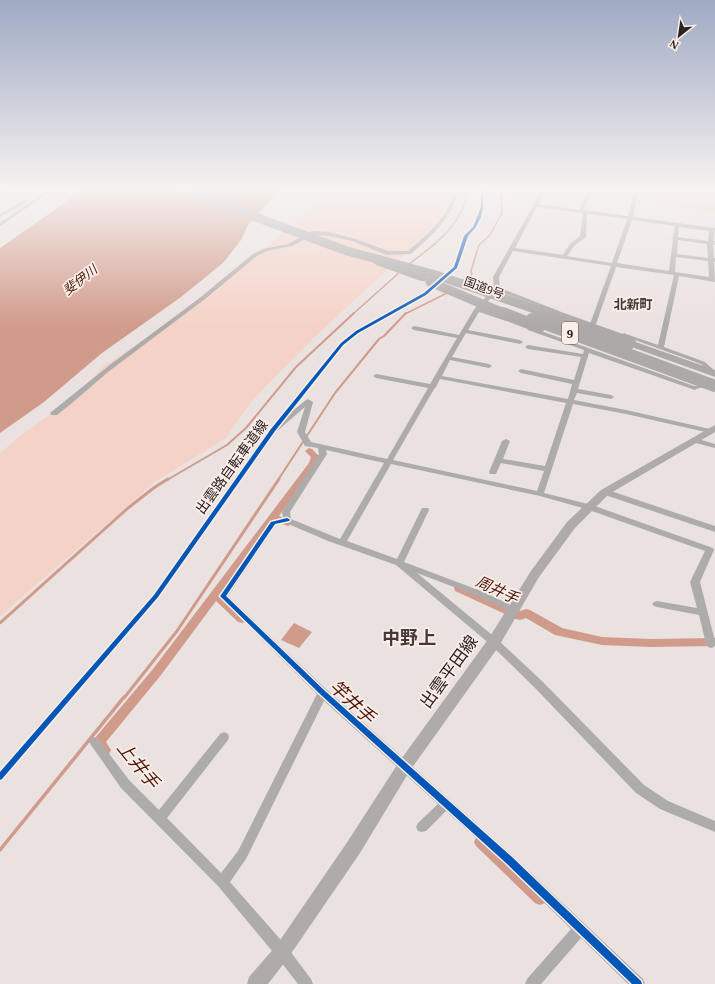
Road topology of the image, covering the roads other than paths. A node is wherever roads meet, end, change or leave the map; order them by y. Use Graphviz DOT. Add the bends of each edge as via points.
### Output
graph roads {
  1 [pos="301,234"];
  2 [pos="310,234"];
  3 [pos="328,234"];
  4 [pos="429,234"];
  5 [pos="520,234"];
  6 [pos="583,234"];
  7 [pos="625,234"];
  8 [pos="675,234"];
  9 [pos="674,238"];
  10 [pos="713,243"];
  11 [pos="511,249"];
  12 [pos="347,251"];
  13 [pos="674,255"];
  14 [pos="564,257"];
  15 [pos="713,260"];
  16 [pos="614,264"];
  17 [pos="674,274"];
  18 [pos="424,280"];
  19 [pos="714,280"];
  20 [pos="497,289"];
  21 [pos="477,309"];
  22 [pos="593,324"];
  23 [pos="414,328"];
  24 [pos="463,334"];
  25 [pos="520,342"];
  26 [pos="528,346"];
  27 [pos="661,348"];
  28 [pos="586,353"];
  29 [pos="448,358"];
  30 [pos="489,366"];
  31 [pos="713,370"];
  32 [pos="522,371"];
  33 [pos="376,376"];
  34 [pos="437,377"];
  35 [pos="700,386"];
  36 [pos="715,386"];
  37 [pos="433,387"];
  38 [pos="575,387"];
  39 [pos="715,391"];
  40 [pos="611,397"];
  41 [pos="570,402"];
  42 [pos="54,413"];
  43 [pos="712,429"];
  44 [pos="273,430"];
  45 [pos="695,440"];
  46 [pos="506,441"];
  47 [pos="715,446"];
  48 [pos="322,448"];
  49 [pos="499,460"];
  50 [pos="389,462"];
  51 [pos="548,469"];
  52 [pos="493,472"];
  53 [pos="605,492"];
  54 [pos="540,494"];
  55 [pos="589,507"];
  56 [pos="425,510"];
  57 [pos="287,520"];
  58 [pos="715,529"];
  59 [pos="342,542"];
  60 [pos="399,563"];
  61 [pos="657,604"];
  62 [pos="514,610"];
  63 [pos="703,612"];
  64 [pos="494,642"];
  65 [pos="711,644"];
  66 [pos="323,693"];
  67 [pos="224,737"];
  68 [pos="94,742"];
  69 [pos="404,767"];
  70 [pos="446,804"];
  71 [pos="160,818"];
  72 [pos="422,827"];
  73 [pos="715,827"];
  74 [pos="222,882"];
  75 [pos="580,928"];
  76 [pos="282,952"];
  77 [pos="256,984"];
  78 [pos="306,984"];
  79 [pos="532,984"];
  80 [pos="638,984"];
  1 -- 12 [label="highway, 国道9号 / 9, bridge"];
  2 -- 42 [label="street" via="290,245 265,250 255,255 203,299 113,365 70,403"];
  3 -- 4 [label="street" via="354,240 387,253 409,253"];
  5 -- 11 [label="street"];
  6 -- 14 [label="street" via="583,237 572,245"];
  7 -- 16 [label="street"];
  8 -- 9 [label="street"];
  9 -- 10 [label="street"];
  9 -- 13 [label="street"];
  10 -- 15 [label="street"];
  11 -- 14 [label="street"];
  11 -- 20 [label="street" via="496,277"];
  12 -- 18 [label="highway, 国道9号 / 9, bridge"];
  12 -- 31 [label="highway, 9, bridge" via="436,275 630,344"];
  13 -- 15 [label="street"];
  13 -- 17 [label="street"];
  14 -- 16 [label="street"];
  15 -- 19 [label="street"];
  16 -- 17 [label="street"];
  16 -- 22 [label="street"];
  17 -- 19 [label="street"];
  17 -- 27 [label="street"];
  18 -- 35 [label="highway, 9, bridge" via="481,305"];
  18 -- 36 [label="highway, 国道9号 / 9, bridge"];
  20 -- 21 [label="street"];
  20 -- 22 [label="street"];
  21 -- 24 [label="street"];
  21 -- 28 [label="street"];
  22 -- 27 [label="street"];
  23 -- 24 [label="street"];
  24 -- 25 [label="street"];
  24 -- 29 [label="street"];
  26 -- 28 [label="street"];
  27 -- 31 [label="street" via="704,363"];
  28 -- 35 [label="street" via="694,388"];
  28 -- 38 [label="street"];
  29 -- 30 [label="street"];
  29 -- 34 [label="street"];
  32 -- 38 [label="street"];
  33 -- 37 [label="street"];
  34 -- 37 [label="street"];
  34 -- 41 [label="street"];
  35 -- 39 [label="highway, 9"];
  37 -- 50 [label="street"];
  38 -- 40 [label="street"];
  38 -- 41 [label="street"];
  41 -- 43 [label="street"];
  41 -- 51 [label="street"];
  43 -- 45 [label="main road, 出雲平田線"];
  44 -- 48 [label="street" via="308,401 310,402 301,432 308,444"];
  45 -- 47 [label="street"];
  45 -- 53 [label="main road, 出雲平田線"];
  46 -- 49 [label="street"];
  48 -- 50 [label="street"];
  48 -- 57 [label="street" via="323,454 286,512"];
  49 -- 51 [label="street"];
  49 -- 52 [label="street"];
  50 -- 54 [label="street"];
  50 -- 59 [label="street"];
  51 -- 54 [label="street"];
  53 -- 55 [label="main road, 出雲平田線"];
  53 -- 58 [label="street"];
  54 -- 55 [label="street"];
  55 -- 62 [label="main road, 出雲平田線" via="571,524 534,574"];
  55 -- 63 [label="street" via="710,550 695,582"];
  56 -- 60 [label="street"];
  57 -- 59 [label="street"];
  57 -- 66 [label="street" via="273,523 223,596"];
  59 -- 60 [label="street"];
  60 -- 62 [label="street" via="478,593"];
  60 -- 64 [label="street"];
  61 -- 63 [label="street"];
  62 -- 64 [label="main road, 出雲平田線"];
  63 -- 65 [label="street"];
  64 -- 69 [label="main road, 出雲平田線"];
  64 -- 73 [label="street" via="539,684 640,789 664,805"];
  66 -- 69 [label="street"];
  66 -- 74 [label="street" via="242,855"];
  67 -- 71 [label="street"];
  68 -- 71 [label="street" via="125,784"];
  69 -- 70 [label="street"];
  69 -- 76 [label="main road, 出雲平田線" via="354,847"];
  70 -- 72 [label="street"];
  70 -- 75 [label="street"];
  71 -- 74 [label="street"];
  74 -- 76 [label="street"];
  75 -- 79 [label="street"];
  75 -- 80 [label="street"];
  76 -- 77 [label="main road, 出雲平田線"];
  76 -- 78 [label="street"];
}
